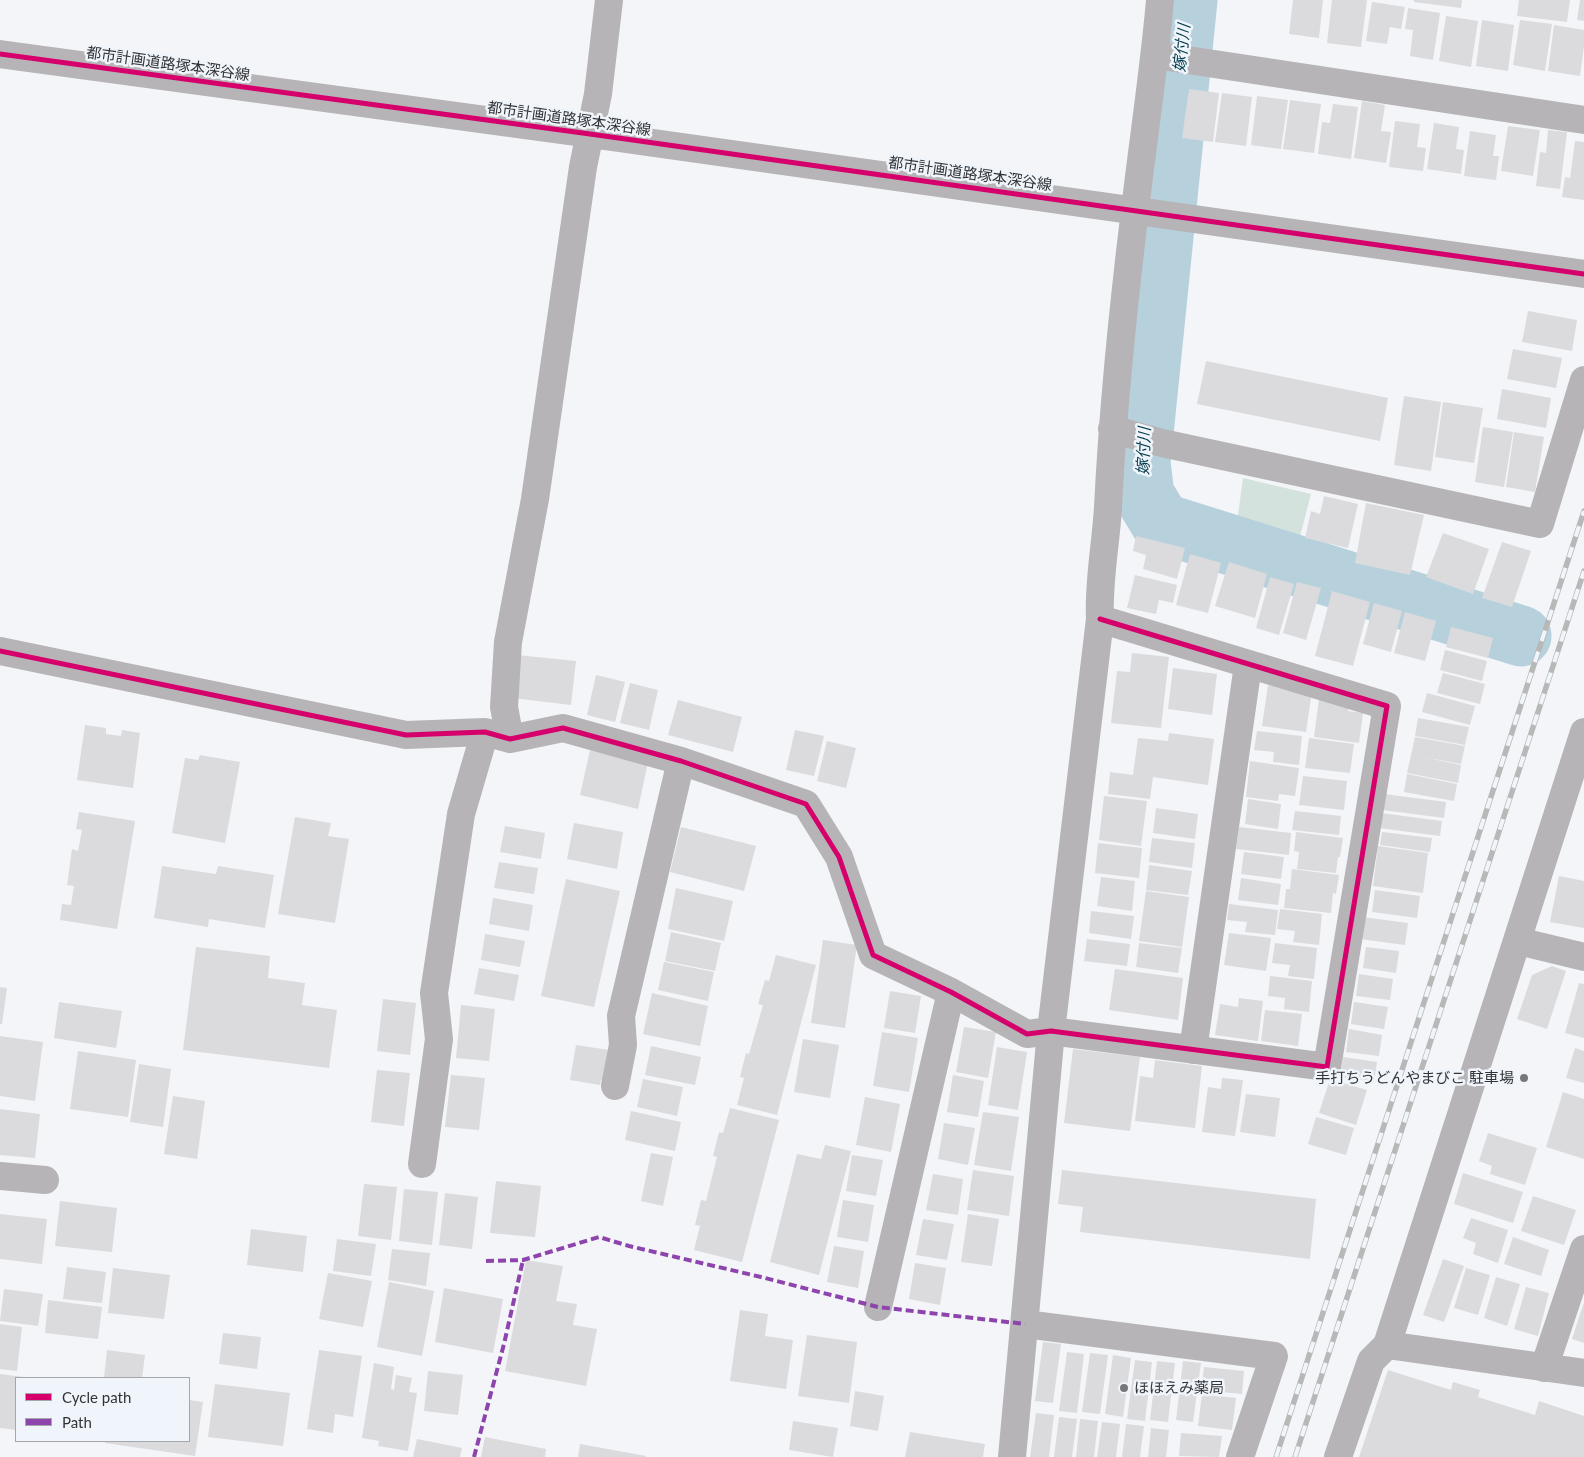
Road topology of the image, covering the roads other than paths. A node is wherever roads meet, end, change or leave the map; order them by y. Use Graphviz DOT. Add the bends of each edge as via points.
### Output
graph roads {
  1 [pos="609,0"];
  2 [pos="1160,0"];
  3 [pos="1155,53"];
  4 [pos="0,54"];
  5 [pos="1584,120"];
  6 [pos="590,134"];
  7 [pos="1134,210"];
  8 [pos="1584,274"];
  9 [pos="1584,380"];
  10 [pos="1112,429"];
  11 [pos="1100,620"];
  12 [pos="0,651"];
  13 [pos="1248,665"];
  14 [pos="1584,732"];
  15 [pos="498,735"];
  16 [pos="681,761"];
  17 [pos="1518,941"];
  18 [pos="1584,957"];
  19 [pos="950,992"];
  20 [pos="1051,1031"];
  21 [pos="1193,1050"];
  22 [pos="615,1086"];
  23 [pos="422,1164"];
  24 [pos="0,1176"];
  25 [pos="45,1180"];
  26 [pos="1584,1249"];
  27 [pos="878,1307"];
  28 [pos="1025,1324"];
  29 [pos="1387,1345"];
  30 [pos="1544,1368"];
  31 [pos="1584,1373"];
  32 [pos="1012,1457"];
  33 [pos="1240,1457"];
  34 [pos="1338,1457"];
  1 -- 6 [label="street"];
  2 -- 3 [label="street"];
  3 -- 5 [label="street"];
  3 -- 7 [label="street"];
  4 -- 6 [label="street, 都市計画道路塚本深谷線"];
  6 -- 7 [label="street, 都市計画道路塚本深谷線"];
  6 -- 15 [label="street" via="535,499 508,642 504,707"];
  7 -- 8 [label="street, 都市計画道路塚本深谷線"];
  7 -- 10 [label="street"];
  9 -- 10 [label="street" via="1540,524 1162,443"];
  10 -- 11 [label="street"];
  11 -- 13 [label="street"];
  11 -- 20 [label="street"];
  12 -- 15 [label="street" via="406,736"];
  13 -- 21 [label="street"];
  13 -- 21 [label="street" via="1387,706 1327,1067"];
  14 -- 17 [label="street"];
  15 -- 16 [label="street" via="563,728"];
  15 -- 23 [label="street" via="461,814 434,993 439,1038"];
  16 -- 19 [label="street" via="806,804 839,857 873,954"];
  16 -- 22 [label="street" via="621,1016 623,1045"];
  17 -- 18 [label="street"];
  17 -- 29 [label="street"];
  19 -- 20 [label="street" via="1027,1034"];
  19 -- 27 [label="street"];
  20 -- 21 [label="street"];
  20 -- 28 [label="street"];
  24 -- 25 [label="street"];
  26 -- 30 [label="street"];
  28 -- 32 [label="street"];
  28 -- 33 [label="street" via="1274,1356"];
  29 -- 30 [label="street"];
  29 -- 34 [label="street" via="1371,1361"];
  30 -- 31 [label="street"];
}
